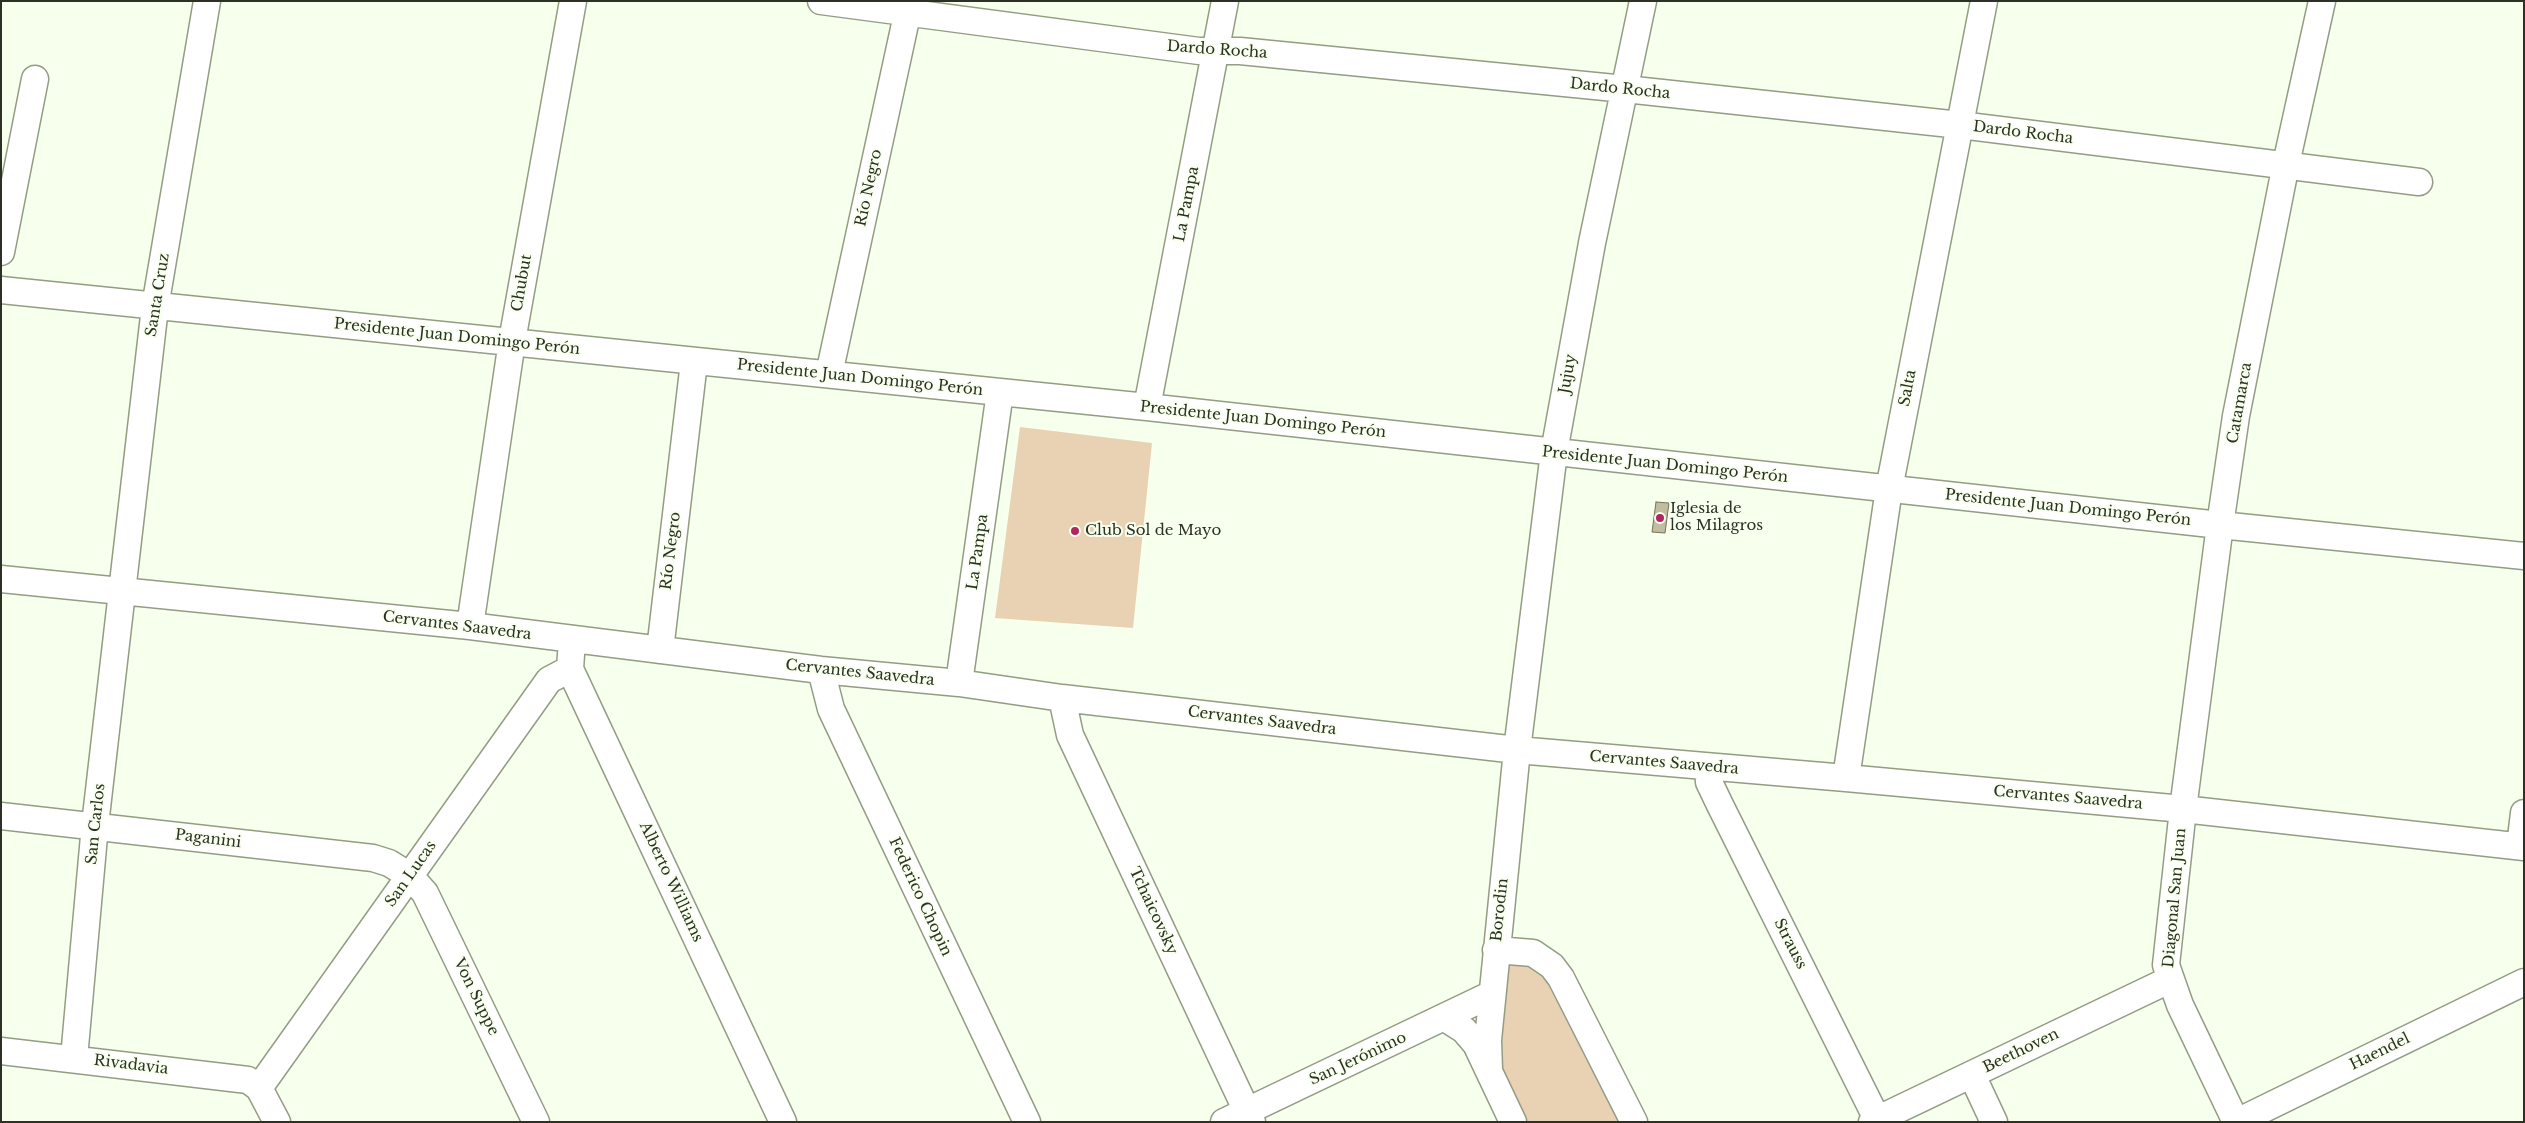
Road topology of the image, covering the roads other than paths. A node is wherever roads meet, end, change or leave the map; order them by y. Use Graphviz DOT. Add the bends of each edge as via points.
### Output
graph roads {
  1 [pos="207,1"];
  2 [pos="573,1"];
  3 [pos="821,1"];
  4 [pos="1225,1"];
  5 [pos="1643,1"];
  6 [pos="1984,1"];
  7 [pos="2322,1"];
  8 [pos="909,7"];
  9 [pos="1217,51"];
  10 [pos="36,80"];
  11 [pos="1625,89"];
  12 [pos="1960,125"];
  13 [pos="2286,164"];
  14 [pos="2419,182"];
  15 [pos="1,252"];
  16 [pos="1,290"];
  17 [pos="155,307"];
  18 [pos="512,341"];
  19 [pos="694,362"];
  20 [pos="829,374"];
  21 [pos="1000,392"];
  22 [pos="1147,407"];
  23 [pos="1554,452"];
  24 [pos="1888,489"];
  25 [pos="2220,525"];
  26 [pos="2524,556"];
  27 [pos="1,578"];
  28 [pos="122,591"];
  29 [pos="470,626"];
  30 [pos="572,640"];
  31 [pos="660,650"];
  32 [pos="570,669"];
  33 [pos="821,670"];
  34 [pos="959,683"];
  35 [pos="1062,698"];
  36 [pos="1517,750"];
  37 [pos="1708,767"];
  38 [pos="1846,778"];
  39 [pos="2183,809"];
  40 [pos="2524,813"];
  41 [pos="1,816"];
  42 [pos="95,826"];
  43 [pos="2522,847"];
  44 [pos="410,876"];
  45 [pos="1496,950"];
  46 [pos="2169,980"];
  47 [pos="2524,982"];
  48 [pos="1492,994"];
  49 [pos="1445,1018"];
  50 [pos="1,1051"];
  51 [pos="74,1058"];
  52 [pos="1489,1070"];
  53 [pos="1972,1074"];
  54 [pos="259,1088"];
  55 [pos="1241,1118"];
  56 [pos="1875,1121"];
  57 [pos="276,1122"];
  58 [pos="536,1122"];
  59 [pos="783,1122"];
  60 [pos="1027,1122"];
  61 [pos="1513,1122"];
  62 [pos="1634,1122"];
  63 [pos="1994,1122"];
  64 [pos="2236,1122"];
  1 -- 17 [label="street, Santa Cruz"];
  2 -- 18 [label="street, Chubut"];
  3 -- 8 [label="street, Dardo Rocha"];
  4 -- 9 [label="street, La Pampa"];
  5 -- 11 [label="street, Jujuy"];
  6 -- 12 [label="street, Salta"];
  7 -- 13 [label="street, Catamarca"];
  8 -- 9 [label="street, Dardo Rocha" via="1199,52"];
  8 -- 20 [label="street, Río Negro"];
  9 -- 11 [label="street, Dardo Rocha"];
  9 -- 22 [label="street, La Pampa"];
  10 -- 15 [label="street"];
  11 -- 12 [label="street, Dardo Rocha"];
  11 -- 23 [label="street, Jujuy" via="1592,243"];
  12 -- 13 [label="street, Dardo Rocha"];
  12 -- 24 [label="street, Salta"];
  13 -- 14 [label="street, Dardo Rocha"];
  13 -- 25 [label="street, Catamarca" via="2236,416"];
  16 -- 17 [label="street, Presidente Juan Domingo Perón"];
  17 -- 18 [label="street, Presidente Juan Domingo Perón"];
  17 -- 28 [label="street, Santa Cruz"];
  18 -- 19 [label="street, Presidente Juan Domingo Perón"];
  18 -- 29 [label="street, Chubut"];
  19 -- 20 [label="street, Presidente Juan Domingo Perón"];
  19 -- 31 [label="street, Río Negro"];
  20 -- 21 [label="street, Presidente Juan Domingo Perón"];
  21 -- 22 [label="street, Presidente Juan Domingo Perón"];
  21 -- 34 [label="street, La Pampa"];
  22 -- 23 [label="street, Presidente Juan Domingo Perón"];
  23 -- 24 [label="street, Presidente Juan Domingo Perón"];
  23 -- 36 [label="street, Jujuy"];
  24 -- 25 [label="street, Presidente Juan Domingo Perón"];
  24 -- 38 [label="street, Salta"];
  25 -- 26 [label="street, Presidente Juan Domingo Perón"];
  25 -- 39 [label="street, Catamarca"];
  27 -- 28 [label="street, Cervantes Saavedra"];
  28 -- 29 [label="street, Cervantes Saavedra"];
  28 -- 42 [label="street, San Carlos"];
  29 -- 30 [label="street, Cervantes Saavedra"];
  30 -- 31 [label="street, Cervantes Saavedra"];
  30 -- 32 [label="street, Alberto Williams"];
  31 -- 33 [label="street, Cervantes Saavedra"];
  32 -- 44 [label="street, San Lucas" via="549,680"];
  32 -- 59 [label="street, Alberto Williams"];
  33 -- 34 [label="street, Cervantes Saavedra"];
  33 -- 60 [label="street, Federico Chopin" via="831,709"];
  34 -- 35 [label="street, Cervantes Saavedra"];
  35 -- 36 [label="street, Cervantes Saavedra"];
  35 -- 55 [label="street, Tchaicovsky" via="1070,735"];
  36 -- 37 [label="street, Cervantes Saavedra"];
  36 -- 45 [label="street, Borodin"];
  37 -- 38 [label="street, Cervantes Saavedra"];
  37 -- 56 [label="street, Strauss" via="1716,796"];
  38 -- 39 [label="street, Cervantes Saavedra"];
  39 -- 43 [label="street, Cervantes Saavedra"];
  39 -- 46 [label="street, Diagonal San Juan" via="2166,966"];
  40 -- 43 [label="street"];
  41 -- 42 [label="street, Paganini"];
  42 -- 44 [label="street, Paganini" via="373,858 389,863"];
  42 -- 51 [label="street, San Carlos"];
  44 -- 54 [label="street, San Lucas"];
  44 -- 58 [label="street, Von Suppe" via="425,894"];
  45 -- 48 [label="street, Borodin"];
  45 -- 62 [label="street" via="1533,953 1552,966"];
  46 -- 53 [label="street, Beethoven"];
  46 -- 64 [label="street, Diagonal San Juan"];
  47 -- 64 [label="street, Haendel"];
  48 -- 49 [label="street, San Jerónimo"];
  48 -- 52 [label="street, Borodin"];
  49 -- 52 [label="street" via="1464,1030 1476,1044"];
  49 -- 55 [label="street, San Jerónimo"];
  50 -- 51 [label="street, Rivadavia"];
  51 -- 54 [label="street, Rivadavia" via="248,1080"];
  52 -- 61 [label="street"];
  53 -- 56 [label="street, Beethoven"];
  53 -- 63 [label="street"];
  54 -- 57 [label="street"];
}
